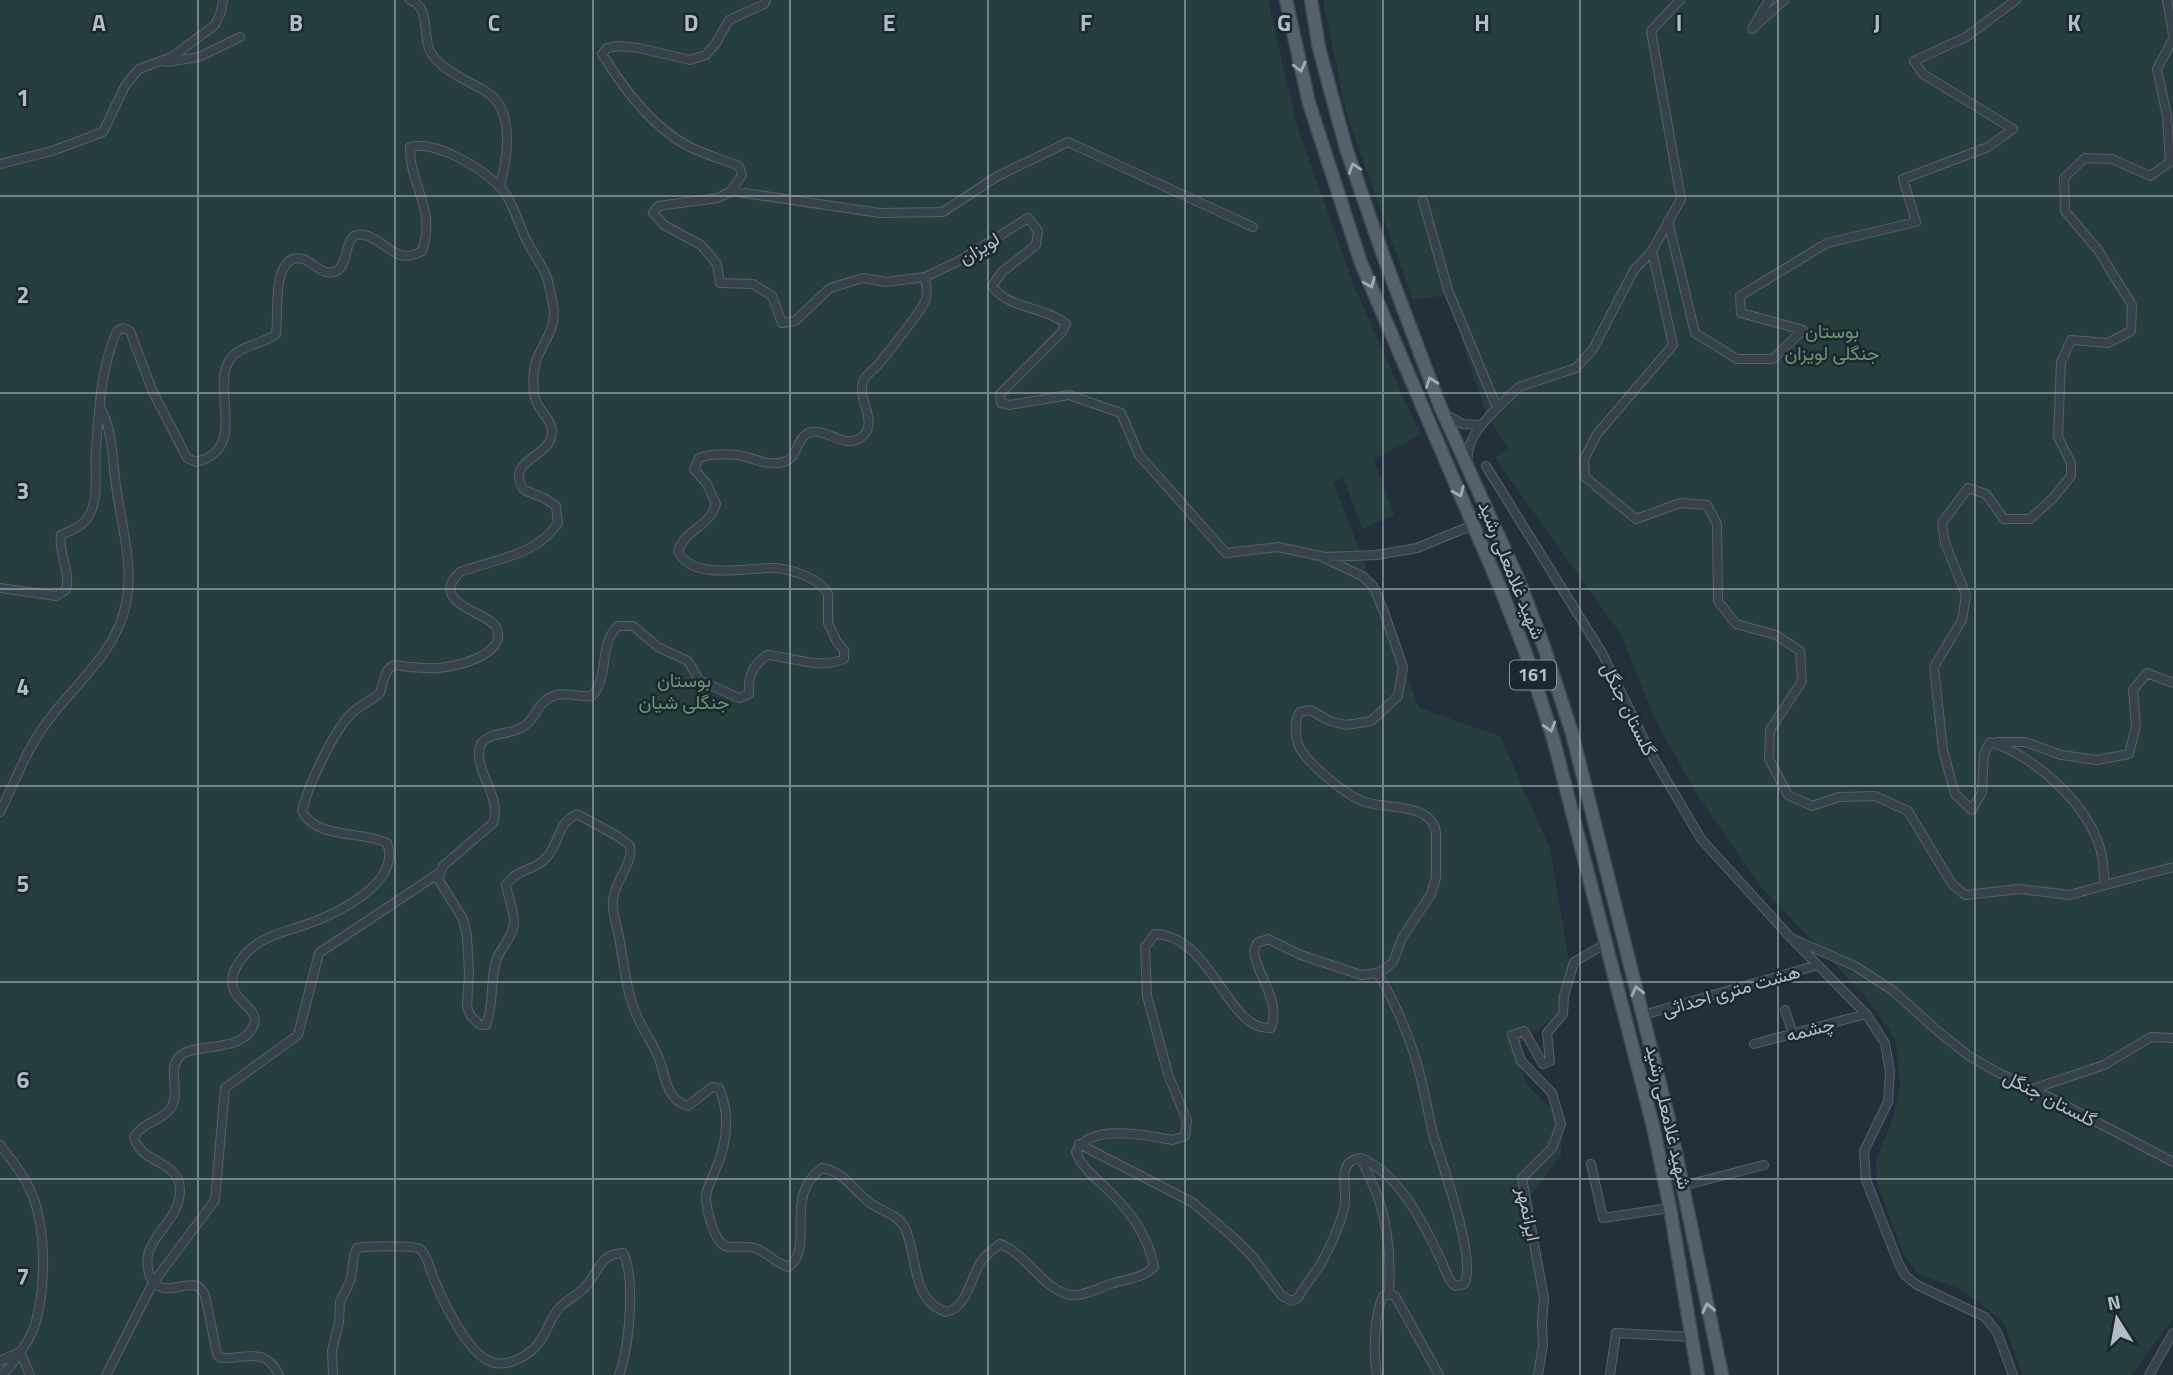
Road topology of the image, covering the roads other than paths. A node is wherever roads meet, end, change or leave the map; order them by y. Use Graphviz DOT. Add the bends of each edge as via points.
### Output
graph roads {
  1 [pos="223,0"];
  2 [pos="410,0"];
  3 [pos="766,0"];
  4 [pos="1286,0"];
  5 [pos="1311,0"];
  6 [pos="1680,0"];
  7 [pos="1769,0"];
  8 [pos="1784,0"];
  9 [pos="2017,0"];
  10 [pos="2167,0"];
  11 [pos="2173,36"];
  12 [pos="240,37"];
  13 [pos="158,63"];
  14 [pos="0,164"];
  15 [pos="500,187"];
  16 [pos="731,191"];
  17 [pos="1423,201"];
  18 [pos="1668,221"];
  19 [pos="1253,227"];
  20 [pos="1652,251"];
  21 [pos="925,277"];
  22 [pos="1497,408"];
  23 [pos="100,409"];
  24 [pos="1443,414"];
  25 [pos="1480,425"];
  26 [pos="1486,466"];
  27 [pos="1471,478"];
  28 [pos="1473,525"];
  29 [pos="1320,556"];
  30 [pos="0,588"];
  31 [pos="2173,683"];
  32 [pos="1990,742"];
  33 [pos="0,812"];
  34 [pos="2173,867"];
  35 [pos="439,873"];
  36 [pos="2105,886"];
  37 [pos="1791,937"];
  38 [pos="1607,943"];
  39 [pos="1818,965"];
  40 [pos="1377,973"];
  41 [pos="1784,1010"];
  42 [pos="1866,1014"];
  43 [pos="1643,1015"];
  44 [pos="1793,1034"];
  45 [pos="2173,1038"];
  46 [pos="1754,1044"];
  47 [pos="2034,1089"];
  48 [pos="1080,1144"];
  49 [pos="0,1145"];
  50 [pos="1361,1158"];
  51 [pos="2173,1162"];
  52 [pos="1591,1164"];
  53 [pos="1764,1165"];
  54 [pos="1682,1186"];
  55 [pos="1670,1208"];
  56 [pos="153,1283"];
  57 [pos="1390,1294"];
  58 [pos="2173,1333"];
  59 [pos="1692,1337"];
  60 [pos="20,1352"];
  61 [pos="0,1361"];
  62 [pos="2,1375"];
  63 [pos="30,1375"];
  64 [pos="106,1375"];
  65 [pos="279,1375"];
  66 [pos="333,1375"];
  67 [pos="620,1375"];
  68 [pos="1377,1375"];
  69 [pos="1439,1375"];
  70 [pos="1538,1375"];
  71 [pos="1610,1375"];
  72 [pos="1698,1375"];
  73 [pos="1722,1375"];
  74 [pos="2013,1375"];
  75 [pos="2149,1375"];
  1 -- 13 [label="street" via="215,25"];
  2 -- 15 [label="street" via="423,11 430,50 438,62 498,102 506,128"];
  3 -- 16 [label="street" via="729,20 706,55 690,60 620,46 602,54 650,117 687,146 739,166 742,175"];
  4 -- 28 [label="main road, شهید غلامعلی رشید / 161, one-way" via="1309,103 1361,263"];
  24 -- 5 [label="main road, شهید غلامعلی رشید / 161, one-way" via="1346,148"];
  6 -- 18 [label="street" via="1651,32 1681,198"];
  7 -- 8 [label="street" via="1752,29"];
  9 -- 18 [label="street" via="1966,37 1914,61 1923,74 2013,129 1988,146 1903,179 1916,222 1827,243 1741,296 1741,313 1803,330 1773,359 1737,359 1695,333"];
  10 -- 11 [label="street"];
  11 -- 32 [label="street" via="2157,69 2171,162 2150,176 2112,159 2085,158 2064,178 2066,211 2098,250 2132,305 2131,331 2108,342 2071,340 2061,362 2058,437 2071,463 2071,476 2030,519 2004,519 1986,494 1968,488 1942,523 1966,595 1962,620 1934,667 1935,681 1943,750 1955,794 1972,810 1982,792 1984,754"];
  12 -- 13 [label="street" via="199,57"];
  13 -- 14 [label="street" via="139,69 125,86 103,132"];
  15 -- 23 [label="street" via="453,154 419,144 410,146 426,219 422,251 406,256 395,253 363,234 348,242 340,269 319,270 299,258 285,265 278,288 276,334 244,348 229,361 224,379 224,438 205,460 187,458 152,390 130,331 122,328 108,353"];
  15 -- 56 [label="street" via="548,280 554,308 553,324 534,371 535,401 553,433 518,476 524,490 556,506 558,523 545,539 527,550 454,577 451,585 459,604 493,622 498,630 493,649 456,666 394,665 385,674 380,693 343,723 306,793 302,811 306,820 317,826 387,843 391,853 387,868 372,888 325,918 261,942 246,953 232,978 236,995 253,1012 251,1031 237,1041 185,1052 177,1058 176,1095 171,1107 134,1136 137,1149 178,1176 180,1187 176,1210 150,1246 147,1264"];
  16 -- 19 [label="street" via="880,213 943,212 996,177 1068,142"];
  16 -- 21 [label="street, لویزان" via="718,198 658,206 653,212 664,225 701,245 717,264 720,283 753,284 772,296 782,323 795,321 830,288 863,278 886,282"];
  17 -- 22 [label="street" via="1448,290"];
  18 -- 20 [label="street"];
  20 -- 22 [label="street" via="1634,270 1593,349 1576,368 1519,387"];
  20 -- 36 [label="street" via="1673,345 1597,434 1584,459 1585,477 1636,519 1680,503 1707,505 1717,524 1718,601 1736,624 1776,635 1800,651 1802,681 1770,730 1769,760 1788,795 1812,806 1839,797 1875,796 1908,811 1952,884 1965,895 2020,888 2070,895"];
  21 -- 29 [label="street, لویزان" via="1028,218 1038,231 1036,245 992,286 1000,297 1055,315 1066,324 1000,394 1001,403 1069,395 1121,414 1139,455 1226,553 1278,547"];
  21 -- 35 [label="street" via="926,299 864,380 865,434 844,441 816,431 803,437 784,462 705,456 694,469 716,504 705,523 683,539 677,551 680,556 724,572 775,568 817,582 828,594 828,623 844,650 844,659 819,664 767,656 750,673 749,694 738,698 699,680 688,660 658,647 633,626 618,626 607,640 604,674 592,696 554,695 526,725 481,743 478,757 496,816"];
  22 -- 25 [label="street"];
  23 -- 30 [label="street" via="89,517 61,535 69,579 66,590 56,596"];
  23 -- 33 [label="street" via="108,422 126,538 127,603 114,641 36,739"];
  24 -- 25 [label="street" via="1463,424"];
  24 -- 27 [label="main road, شهید غلامعلی رشید / 161"];
  25 -- 27 [label="street" via="1467,456"];
  26 -- 37 [label="street, گلستان جنگل" via="1602,653 1648,750 1701,839"];
  43 -- 27 [label="main road, شهید غلامعلی رشید / 161, one-way" via="1559,688 1519,581"];
  28 -- 29 [label="street, لویزان" via="1417,548 1376,555"];
  28 -- 38 [label="main road, شهید غلامعلی رشید / 161, one-way" via="1540,694"];
  29 -- 40 [label="street" via="1373,586 1403,667 1398,696 1371,721 1346,725 1310,710 1300,712 1296,732 1303,753 1360,800 1422,814 1432,821 1436,832 1436,878 1431,894 1402,938 1393,962"];
  31 -- 32 [label="street" via="2147,673 2133,690 2136,726 2129,754 2097,760 2061,755 2025,742"];
  32 -- 36 [label="street" via="2042,771 2076,801 2100,848"];
  34 -- 36 [label="street"];
  35 -- 48 [label="street" via="441,888 463,919 467,936 467,1006 480,1025 486,1025 497,960 513,929 506,885 511,877 542,862 560,829 577,814 630,846 632,853 616,883 613,917 636,1014 677,1102 688,1106 712,1087 719,1088 724,1097 724,1147 705,1195 716,1237 728,1247 755,1248 789,1267 800,1253 803,1191 822,1168 838,1173 872,1205 903,1224 920,1289 935,1307 946,1312 958,1307 978,1265 1000,1244 1058,1290 1072,1295 1145,1275 1154,1267 1151,1249 1124,1207 1080,1162 1076,1152"];
  35 -- 56 [label="street" via="319,953 298,1035 225,1088 215,1200"];
  37 -- 39 [label="street, گلستان جنگل"];
  37 -- 47 [label="street, گلستان جنگل" via="1855,966 1892,990 1969,1056"];
  38 -- 55 [label="main road, شهید غلامعلی رشید / 161"];
  38 -- 70 [label="street, ایرانمهر" via="1574,962 1563,1014 1547,1033 1550,1061 1543,1064 1524,1031 1512,1034 1521,1061 1552,1093 1561,1124 1552,1148 1522,1178 1544,1298"];
  39 -- 42 [label="street, گلستان جنگل"];
  39 -- 43 [label="street, هشت متری احداثی"];
  40 -- 48 [label="street" via="1361,975 1263,939 1254,950 1275,1014 1271,1028 1261,1028 1234,1004 1198,956 1173,937 1155,934 1145,947 1147,996 1187,1131 1172,1140 1117,1133"];
  40 -- 50 [label="street" via="1418,1068 1461,1228 1468,1275 1464,1284 1452,1283 1420,1221 1389,1178"];
  41 -- 44 [label="street"];
  42 -- 44 [label="street, چشمه"];
  42 -- 74 [label="street, گلستان جنگل" via="1885,1043 1890,1072 1888,1102 1864,1151 1866,1180 1898,1262 1917,1285 1985,1317 1997,1332"];
  43 -- 54 [label="main road, شهید غلامعلی رشید / 161"];
  44 -- 46 [label="street, چشمه"];
  45 -- 47 [label="street" via="2151,1037 2104,1065"];
  47 -- 51 [label="street, گلستان جنگل"];
  48 -- 50 [label="street" via="1192,1202 1240,1243 1281,1295 1291,1301 1336,1237 1345,1202 1346,1166"];
  49 -- 60 [label="street" via="33,1197 43,1250 36,1321"];
  50 -- 57 [label="street" via="1387,1233"];
  52 -- 55 [label="street" via="1603,1218"];
  53 -- 54 [label="street"];
  73 -- 54 [label="main road, شهید غلامعلی رشید / 161, one-way"];
  55 -- 59 [label="main road, شهید غلامعلی رشید / 161"];
  56 -- 64 [label="street"];
  56 -- 65 [label="street" via="165,1289 198,1286 206,1300 217,1354 221,1358 266,1357"];
  57 -- 68 [label="street" via="1383,1296 1378,1310"];
  57 -- 69 [label="street"];
  58 -- 75 [label="street"];
  59 -- 71 [label="street" via="1616,1333"];
  59 -- 72 [label="main road, شهید غلامعلی رشید / 161"];
  60 -- 61 [label="street"];
  60 -- 62 [label="street"];
  60 -- 63 [label="street"];
  66 -- 67 [label="street" via="340,1302 351,1279 357,1248 408,1245 421,1249 449,1314 476,1350 498,1364 516,1360 538,1345 559,1308 586,1286 601,1263 612,1254 623,1253 630,1278 628,1349"];
}
